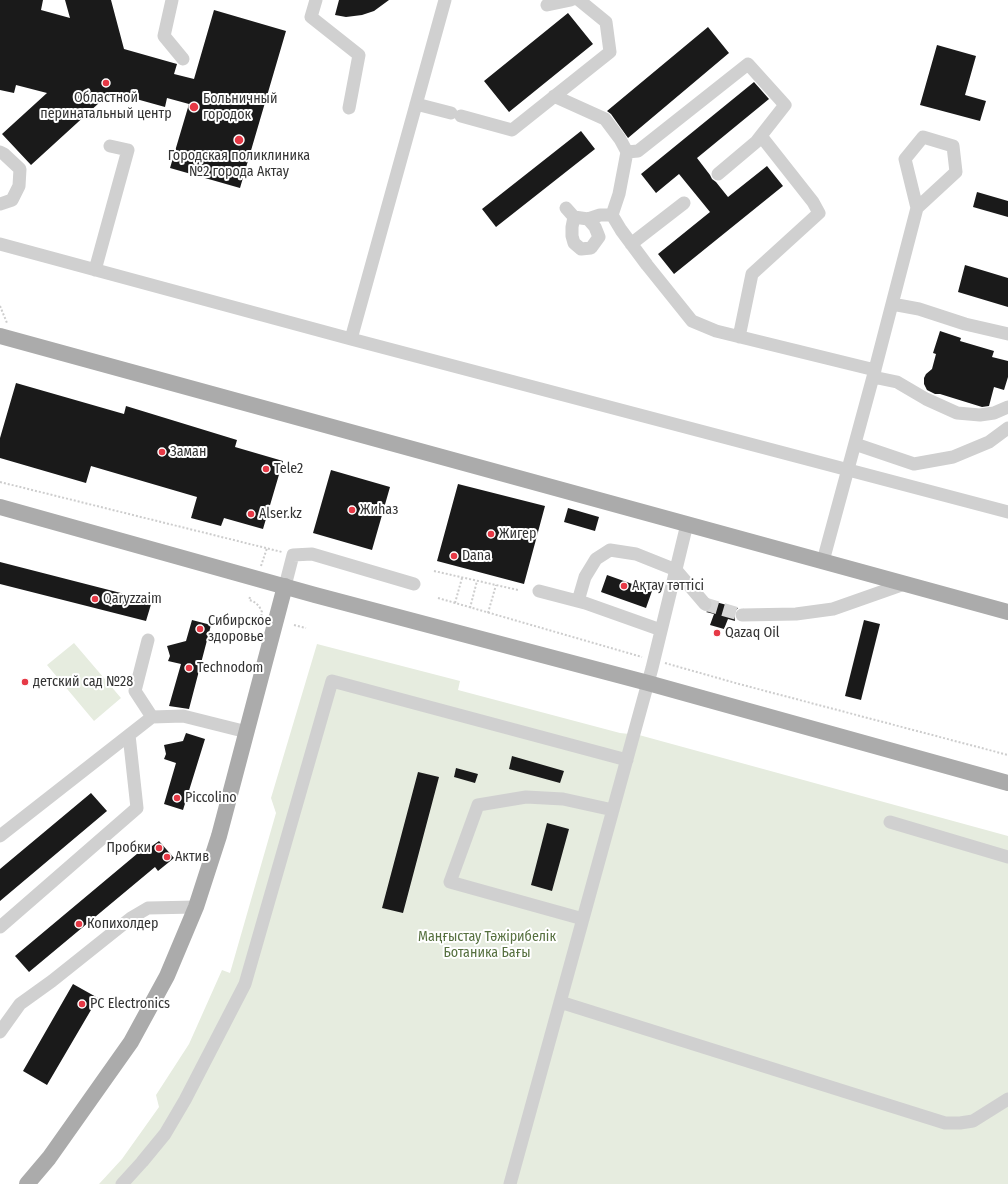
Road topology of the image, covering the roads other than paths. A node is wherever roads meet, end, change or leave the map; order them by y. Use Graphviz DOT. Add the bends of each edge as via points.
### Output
graph roads {
  1 [pos="172,0"];
  2 [pos="316,0"];
  3 [pos="445,0"];
  4 [pos="571,0"];
  5 [pos="579,0"];
  6 [pos="546,5"];
  7 [pos="183,59"];
  8 [pos="554,96"];
  9 [pos="416,104"];
  10 [pos="349,108"];
  11 [pos="760,136"];
  12 [pos="110,146"];
  13 [pos="0,152"];
  14 [pos="627,152"];
  15 [pos="718,174"];
  16 [pos="684,203"];
  17 [pos="0,204"];
  18 [pos="917,208"];
  19 [pos="612,215"];
  20 [pos="588,219"];
  21 [pos="0,244"];
  22 [pos="631,244"];
  23 [pos="95,270"];
  24 [pos="892,304"];
  25 [pos="1008,334"];
  26 [pos="0,336"];
  27 [pos="739,337"];
  28 [pos="351,339"];
  29 [pos="874,373"];
  30 [pos="1008,407"];
  31 [pos="1008,428"];
  32 [pos="855,444"];
  33 [pos="847,470"];
  34 [pos="0,507"];
  35 [pos="1008,512"];
  36 [pos="687,524"];
  37 [pos="823,561"];
  38 [pos="676,570"];
  39 [pos="414,584"];
  40 [pos="904,584"];
  41 [pos="285,586"];
  42 [pos="539,591"];
  43 [pos="578,601"];
  44 [pos="705,604"];
  45 [pos="1008,612"];
  46 [pos="742,615"];
  47 [pos="661,630"];
  48 [pos="148,640"];
  49 [pos="648,683"];
  50 [pos="152,717"];
  51 [pos="247,732"];
  52 [pos="129,735"];
  53 [pos="627,760"];
  54 [pos="1008,784"];
  55 [pos="613,810"];
  56 [pos="890,822"];
  57 [pos="0,836"];
  58 [pos="1008,858"];
  59 [pos="196,907"];
  60 [pos="583,919"];
  61 [pos="0,927"];
  62 [pos="560,1002"];
  63 [pos="0,1032"];
  64 [pos="1008,1098"];
  65 [pos="27,1184"];
  66 [pos="122,1184"];
  67 [pos="510,1184"];
  1 -- 7 [label="street" via="164,36"];
  2 -- 10 [label="street" via="312,17 359,55"];
  3 -- 9 [label="street"];
  4 -- 6 [label="street"];
  5 -- 8 [label="street" via="606,22 610,52"];
  8 -- 9 [label="street" via="512,130"];
  8 -- 14 [label="street" via="605,119"];
  9 -- 28 [label="street"];
  11 -- 14 [label="street" via="785,105 748,64 638,151"];
  11 -- 15 [label="street"];
  11 -- 27 [label="street" via="819,213 752,274"];
  12 -- 23 [label="street" via="128,150"];
  13 -- 17 [label="street" via="20,169 19,186 12,200"];
  14 -- 19 [label="street"];
  16 -- 22 [label="street"];
  18 -- 18 [label="street" via="956,172 953,146 923,137 905,159"];
  18 -- 24 [label="street"];
  19 -- 20 [label="street"];
  19 -- 22 [label="street"];
  20 -- 20 [label="street" via="599,237 591,248 581,249 574,243 570,212"];
  21 -- 23 [label="street"];
  22 -- 27 [label="street" via="692,321"];
  23 -- 28 [label="street"];
  24 -- 25 [label="street"];
  24 -- 29 [label="street"];
  26 -- 36 [label="main road"];
  27 -- 29 [label="street"];
  28 -- 33 [label="street"];
  29 -- 30 [label="street" via="957,413 980,415"];
  29 -- 32 [label="street"];
  31 -- 32 [label="street" via="989,442 953,457 914,464"];
  32 -- 33 [label="street"];
  33 -- 35 [label="street"];
  33 -- 37 [label="street"];
  34 -- 41 [label="main road"];
  36 -- 37 [label="main road"];
  36 -- 38 [label="street"];
  37 -- 40 [label="main road"];
  38 -- 43 [label="street" via="636,554 610,550 596,560 585,577"];
  38 -- 44 [label="street"];
  38 -- 47 [label="street"];
  39 -- 41 [label="street" via="312,554 293,555"];
  40 -- 45 [label="main road"];
  40 -- 46 [label="street" via="833,609 796,614"];
  41 -- 49 [label="main road"];
  41 -- 51 [label="main road"];
  42 -- 43 [label="street"];
  43 -- 47 [label="street"];
  47 -- 49 [label="street"];
  48 -- 50 [label="street" via="135,691"];
  49 -- 53 [label="street"];
  49 -- 54 [label="main road"];
  50 -- 51 [label="street" via="183,716"];
  50 -- 52 [label="street"];
  51 -- 59 [label="main road" via="219,836"];
  52 -- 57 [label="street"];
  52 -- 61 [label="street" via="137,808"];
  53 -- 55 [label="street"];
  53 -- 66 [label="street" via="332,681 245,984 165,1134"];
  55 -- 60 [label="street"];
  55 -- 60 [label="street" via="563,799 526,797 478,805 450,882"];
  56 -- 58 [label="street"];
  59 -- 63 [label="street" via="148,908 131,918 20,1004"];
  59 -- 65 [label="main road" via="167,976 131,1042 49,1158"];
  60 -- 62 [label="street"];
  62 -- 64 [label="street" via="945,1123 960,1124 973,1121"];
  62 -- 67 [label="street"];
}
